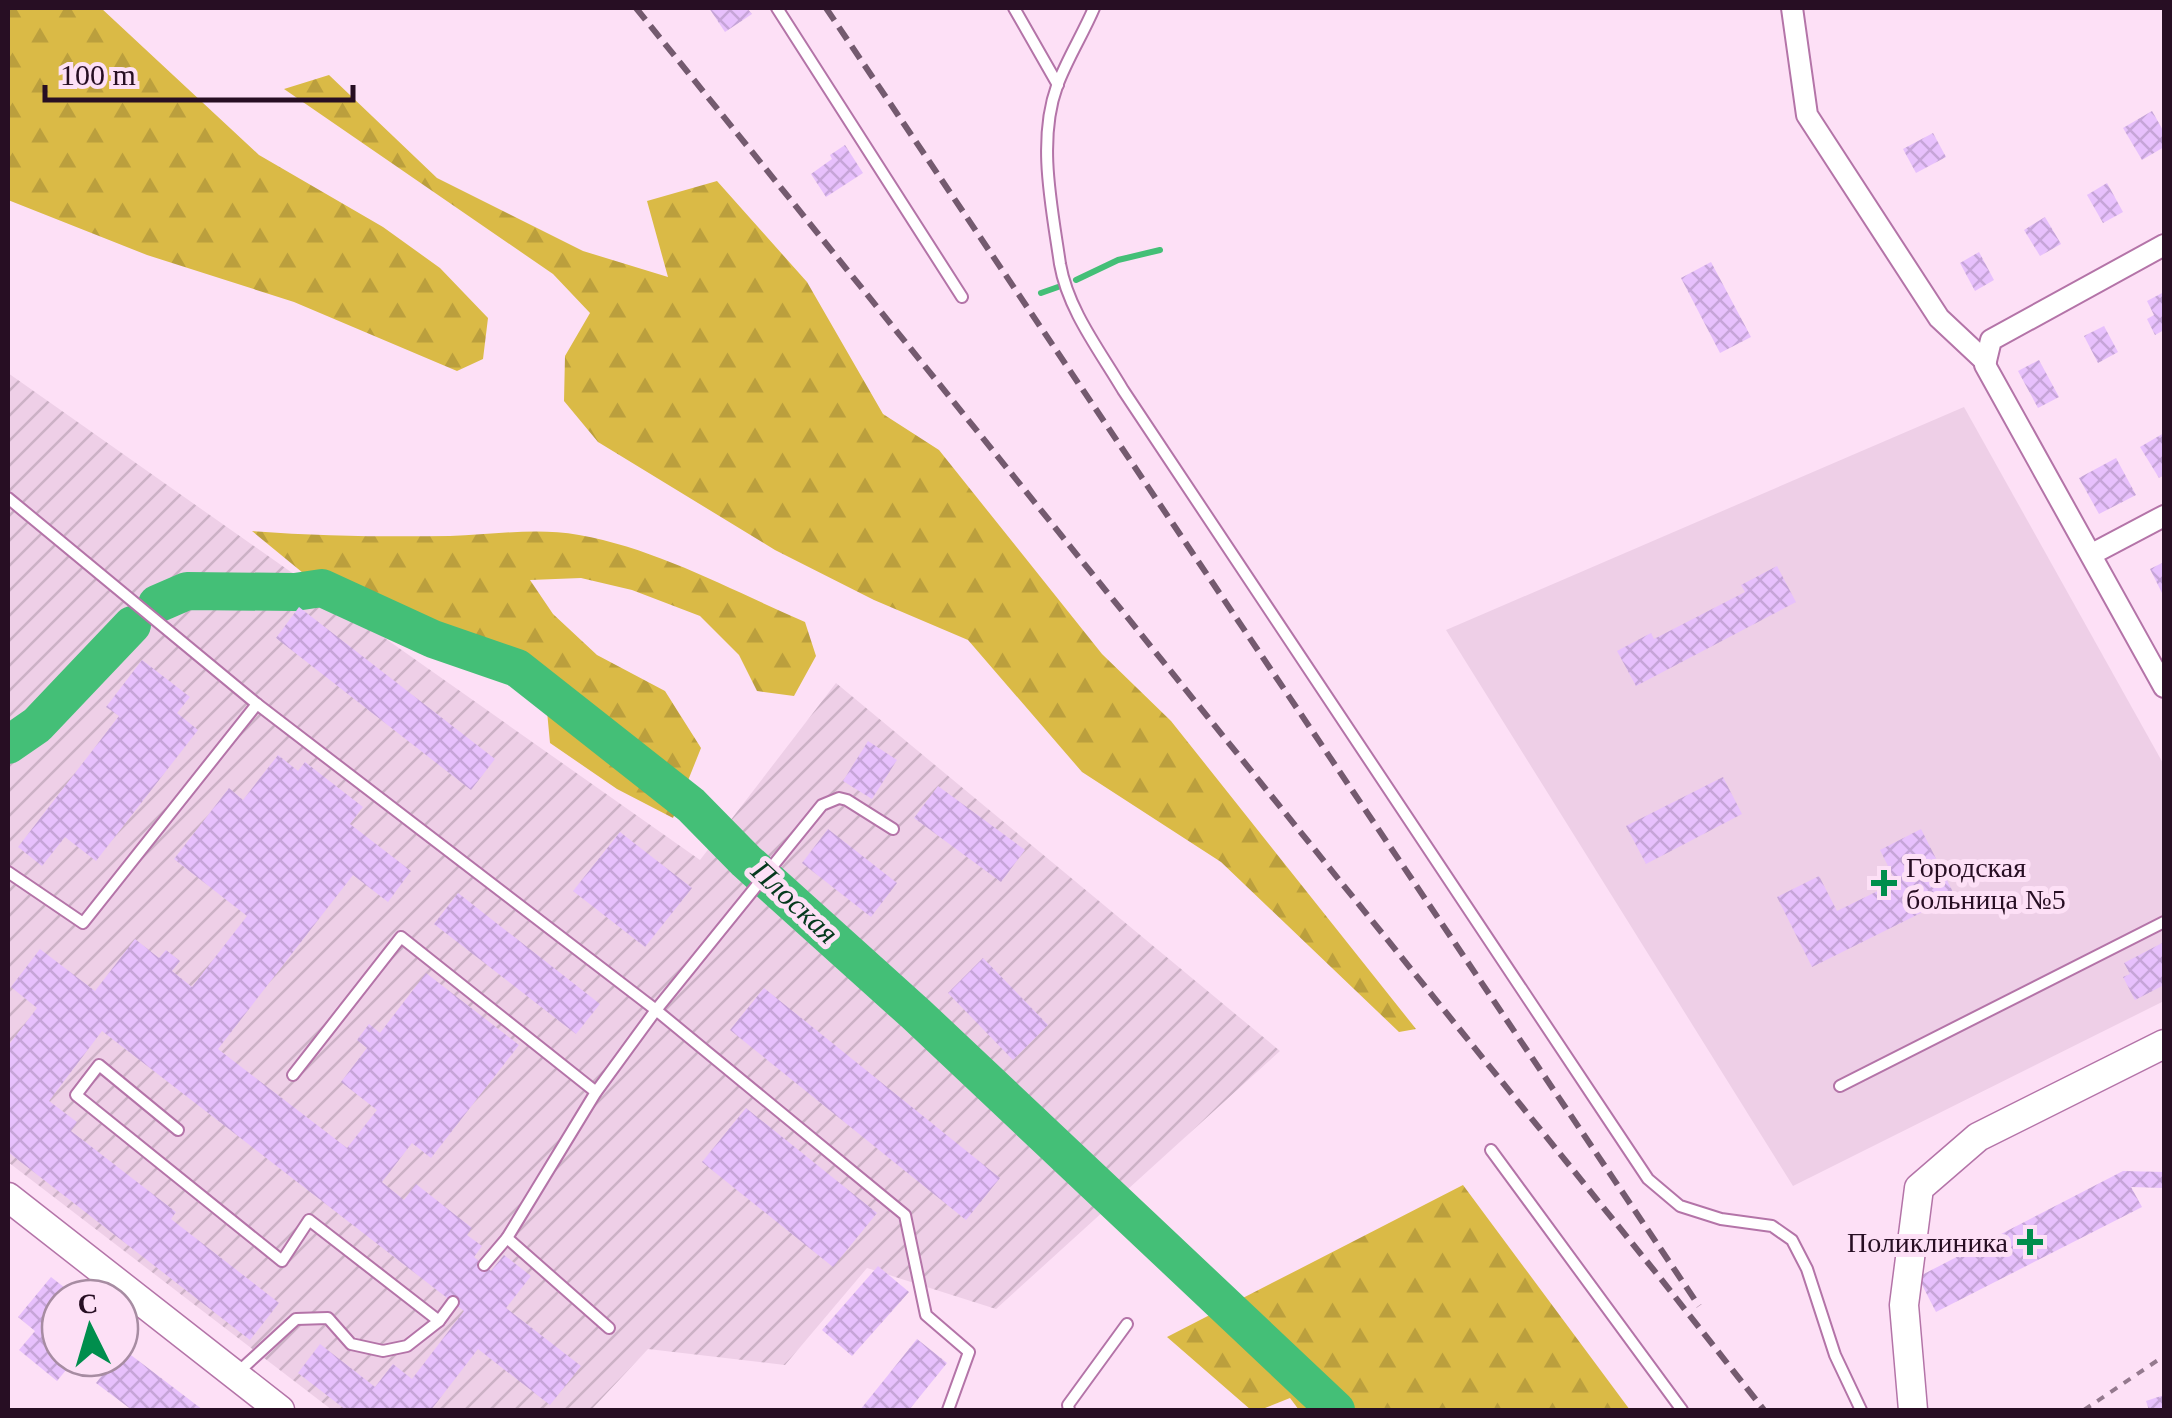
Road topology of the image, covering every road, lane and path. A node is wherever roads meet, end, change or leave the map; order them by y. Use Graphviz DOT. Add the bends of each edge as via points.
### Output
graph roads {
  1 [pos="777,8"];
  2 [pos="1014,8"];
  3 [pos="1094,8"];
  4 [pos="1792,8"];
  5 [pos="1058,85"];
  6 [pos="2164,245"];
  7 [pos="962,298"];
  8 [pos="1986,362"];
  9 [pos="8,498"];
  10 [pos="2164,516"];
  11 [pos="2092,554"];
  12 [pos="2164,687"];
  13 [pos="257,704"];
  14 [pos="893,829"];
  15 [pos="8,872"];
  16 [pos="2164,922"];
  17 [pos="656,1010"];
  18 [pos="2164,1044"];
  19 [pos="293,1075"];
  20 [pos="1840,1086"];
  21 [pos="596,1092"];
  22 [pos="178,1130"];
  23 [pos="1491,1150"];
  24 [pos="8,1197"];
  25 [pos="507,1238"];
  26 [pos="484,1265"];
  27 [pos="453,1302"];
  28 [pos="439,1321"];
  29 [pos="1127,1324"];
  30 [pos="608,1328"];
  31 [pos="2164,1356"];
  32 [pos="235,1375"];
  33 [pos="280,1410"];
  34 [pos="948,1410"];
  35 [pos="1070,1410"];
  36 [pos="1682,1410"];
  37 [pos="1860,1410"];
  38 [pos="1914,1410"];
  39 [pos="2084,1410"];
  1 -- 7 [label="lane"];
  2 -- 5 [label="lane"];
  3 -- 5 [label="lane"];
  4 -- 8 [label="street" via="1806,116 1938,318"];
  5 -- 37 [label="lane" via="1048,171 1063,279 1123,390 1648,1178 1680,1206 1772,1226 1792,1240"];
  6 -- 8 [label="street" via="1991,340"];
  8 -- 11 [label="street"];
  9 -- 13 [label="lane"];
  10 -- 11 [label="street"];
  11 -- 12 [label="street"];
  13 -- 15 [label="lane" via="83,924"];
  13 -- 17 [label="lane"];
  14 -- 17 [label="lane" via="847,800 832,799 811,816"];
  16 -- 20 [label="lane"];
  17 -- 21 [label="lane"];
  17 -- 34 [label="lane" via="905,1215 926,1315 969,1352"];
  18 -- 38 [label="main road" via="1978,1137 1919,1188 1904,1305"];
  19 -- 21 [label="lane" via="400,937"];
  21 -- 25 [label="lane"];
  22 -- 28 [label="lane" via="99,1065 76,1095 282,1262 309,1220"];
  23 -- 36 [label="lane"];
  24 -- 32 [label="main road"];
  25 -- 26 [label="lane"];
  25 -- 30 [label="lane"];
  27 -- 28 [label="lane"];
  28 -- 32 [label="lane" via="407,1346 383,1351 351,1344 328,1318 296,1319"];
  29 -- 35 [label="lane"];
  31 -- 39 [label="path"];
  32 -- 33 [label="main road"];
}
